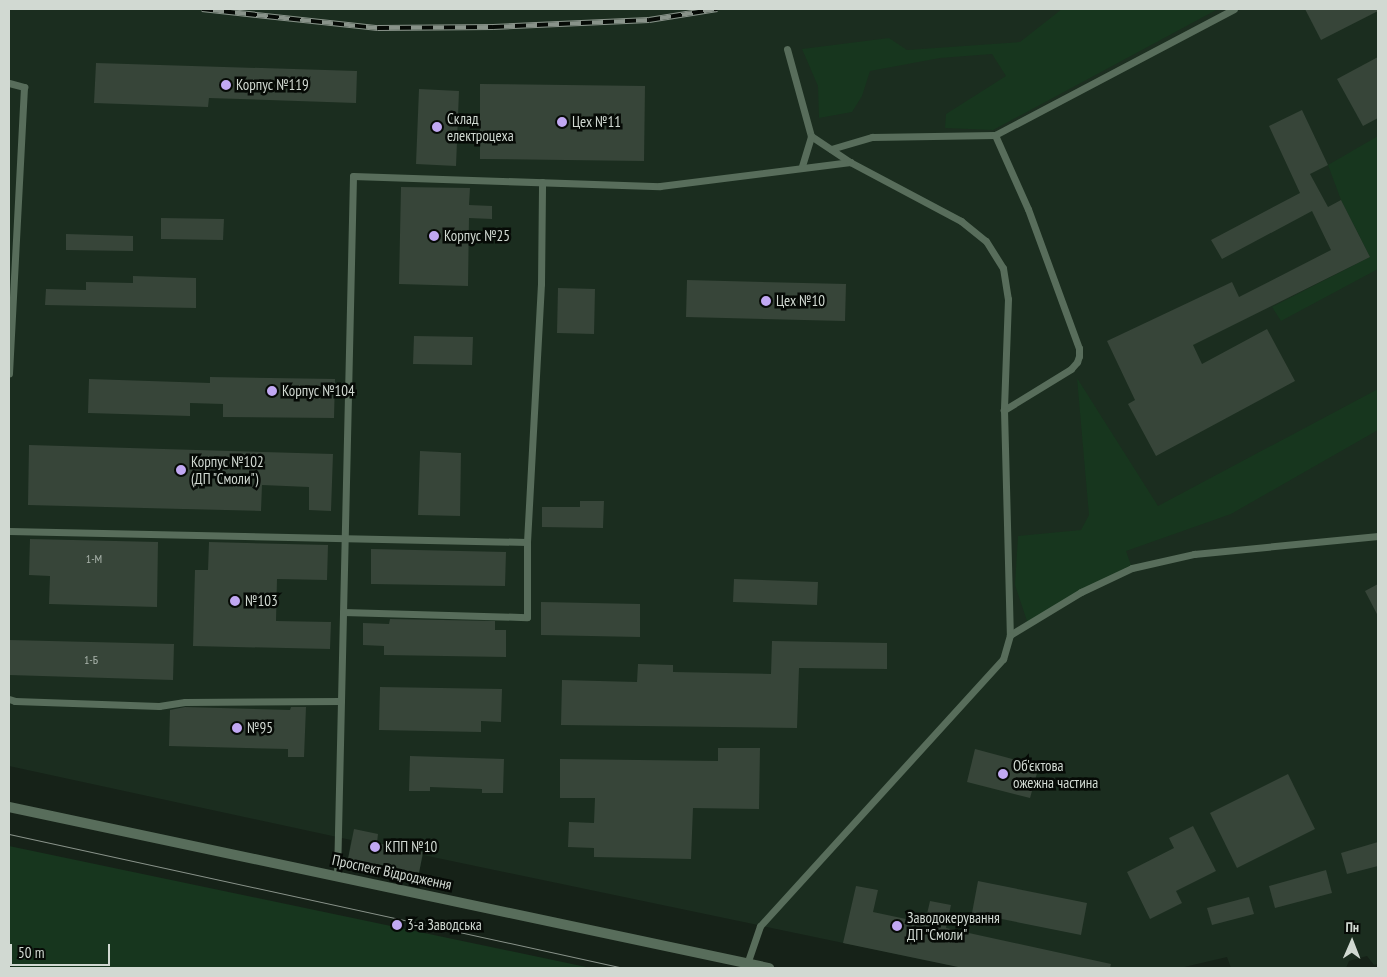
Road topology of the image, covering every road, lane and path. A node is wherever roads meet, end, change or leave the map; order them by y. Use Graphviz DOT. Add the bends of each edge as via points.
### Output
graph roads {
  1 [pos="1234,9"];
  2 [pos="787,49"];
  3 [pos="9,83"];
  4 [pos="995,135"];
  5 [pos="811,136"];
  6 [pos="830,149"];
  7 [pos="850,162"];
  8 [pos="802,166"];
  9 [pos="542,182"];
  10 [pos="9,374"];
  11 [pos="1004,410"];
  12 [pos="9,531"];
  13 [pos="1378,536"];
  14 [pos="344,540"];
  15 [pos="527,542"];
  16 [pos="343,612"];
  17 [pos="1010,635"];
  18 [pos="9,699"];
  19 [pos="341,701"];
  20 [pos="9,808"];
  21 [pos="337,876"];
  22 [pos="748,964"];
  23 [pos="769,968"];
  1 -- 4 [label="lane"];
  2 -- 5 [label="lane"];
  3 -- 10 [label="lane" via="24,88"];
  4 -- 6 [label="lane" via="872,137"];
  4 -- 11 [label="lane" via="1028,210 1079,356 1071,369"];
  5 -- 6 [label="lane"];
  5 -- 8 [label="lane"];
  6 -- 7 [label="lane"];
  7 -- 8 [label="lane"];
  7 -- 11 [label="lane" via="961,221 986,241 1003,268 1008,299"];
  8 -- 9 [label="lane" via="660,186"];
  9 -- 14 [label="lane" via="353,176"];
  9 -- 15 [label="lane" via="541,284"];
  11 -- 17 [label="lane"];
  12 -- 14 [label="lane"];
  13 -- 17 [label="lane" via="1194,554 1132,568 1081,592"];
  14 -- 15 [label="lane"];
  14 -- 16 [label="lane"];
  15 -- 16 [label="lane" via="526,617"];
  16 -- 19 [label="lane"];
  17 -- 22 [label="lane" via="1003,660 760,926"];
  18 -- 19 [label="lane" via="159,706 185,702"];
  19 -- 21 [label="lane"];
  20 -- 21 [label="street, Проспект Відродження"];
  21 -- 22 [label="street, Проспект Відродження"];
  22 -- 23 [label="street, Проспект Відродження"];
}
